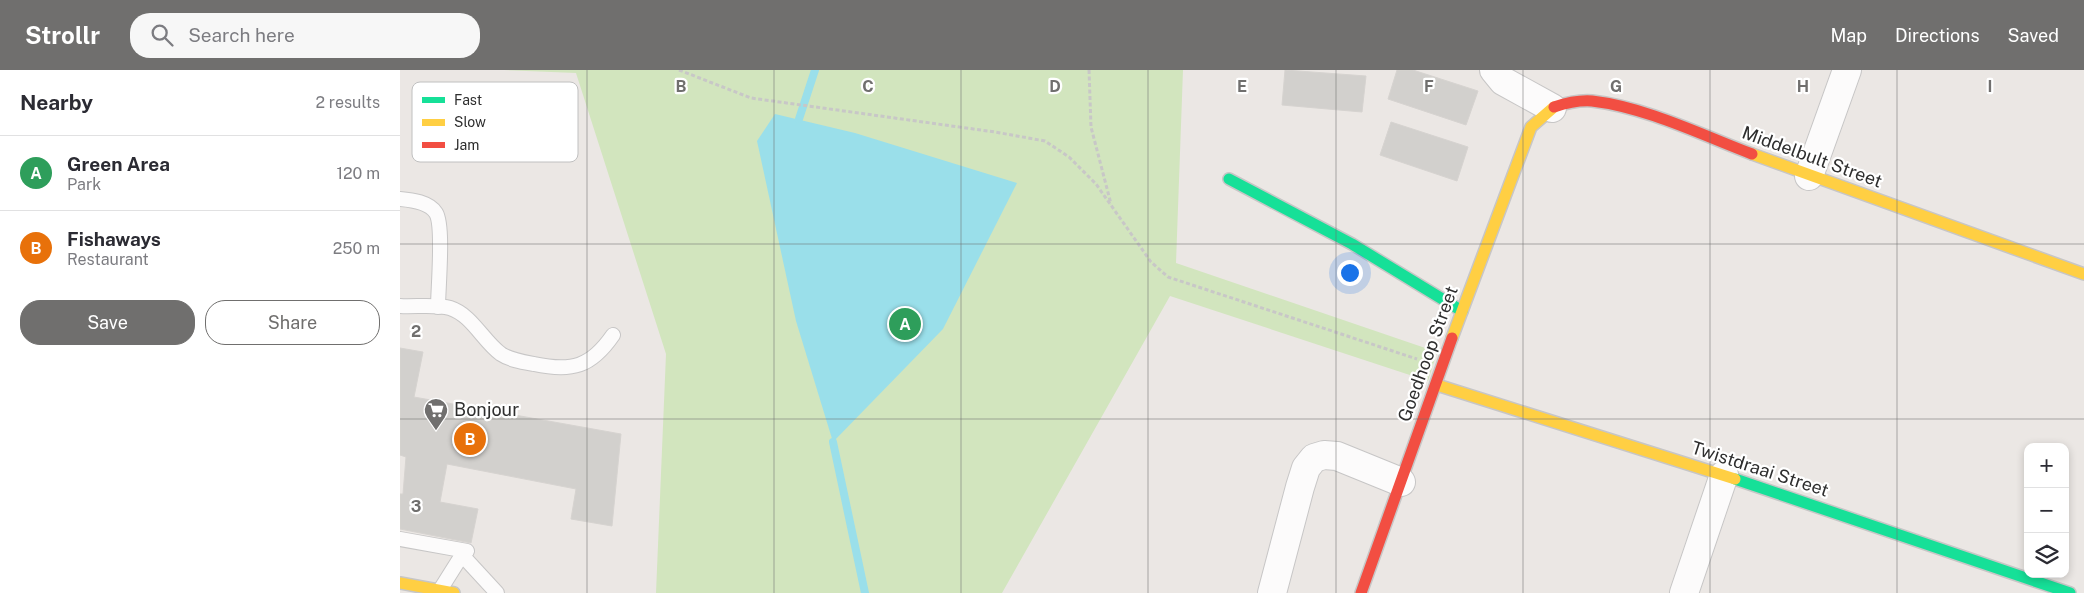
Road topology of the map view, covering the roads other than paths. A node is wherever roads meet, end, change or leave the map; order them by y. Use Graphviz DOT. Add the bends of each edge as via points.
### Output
graph roads {
  1 [pos="1494,70"];
  2 [pos="1846,70"];
  3 [pos="1552,108"];
  4 [pos="1809,176"];
  5 [pos="1229,179"];
  6 [pos="400,199"];
  7 [pos="2084,274"];
  8 [pos="400,306"];
  9 [pos="438,307"];
  10 [pos="1462,311"];
  11 [pos="612,335"];
  12 [pos="1437,385"];
  13 [pos="1724,475"];
  14 [pos="1401,482"];
  15 [pos="400,539"];
  16 [pos="467,551"];
  17 [pos="400,583"];
  18 [pos="441,591"];
  19 [pos="454,593"];
  20 [pos="497,593"];
  21 [pos="1272,593"];
  22 [pos="1361,593"];
  23 [pos="1684,593"];
  24 [pos="2070,593"];
  1 -- 3 [label="street" via="1503,80"];
  2 -- 4 [label="street"];
  3 -- 4 [label="street, Middelbult Street" via="1590,102 1624,108"];
  3 -- 10 [label="street, Goedhoop Street" via="1531,127"];
  4 -- 7 [label="street, Middelbult Street"];
  5 -- 10 [label="street" via="1352,244"];
  6 -- 9 [label="lane" via="427,204 436,213 440,228"];
  8 -- 9 [label="lane"];
  9 -- 11 [label="lane" via="450,308 469,320 503,355 556,369 583,364 601,352"];
  10 -- 12 [label="street, Goedhoop Street"];
  12 -- 13 [label="street, Twistdraai Street"];
  12 -- 14 [label="street, Goedhoop Street"];
  13 -- 23 [label="street"];
  13 -- 24 [label="street, Twistdraai Street"];
  14 -- 21 [label="street" via="1337,456 1314,458 1306,468 1300,487"];
  14 -- 22 [label="street, Goedhoop Street"];
  15 -- 16 [label="lane"];
  17 -- 18 [label="street"];
  18 -- 19 [label="street"];
  18 -- 20 [label="lane" via="462,555"];
}
